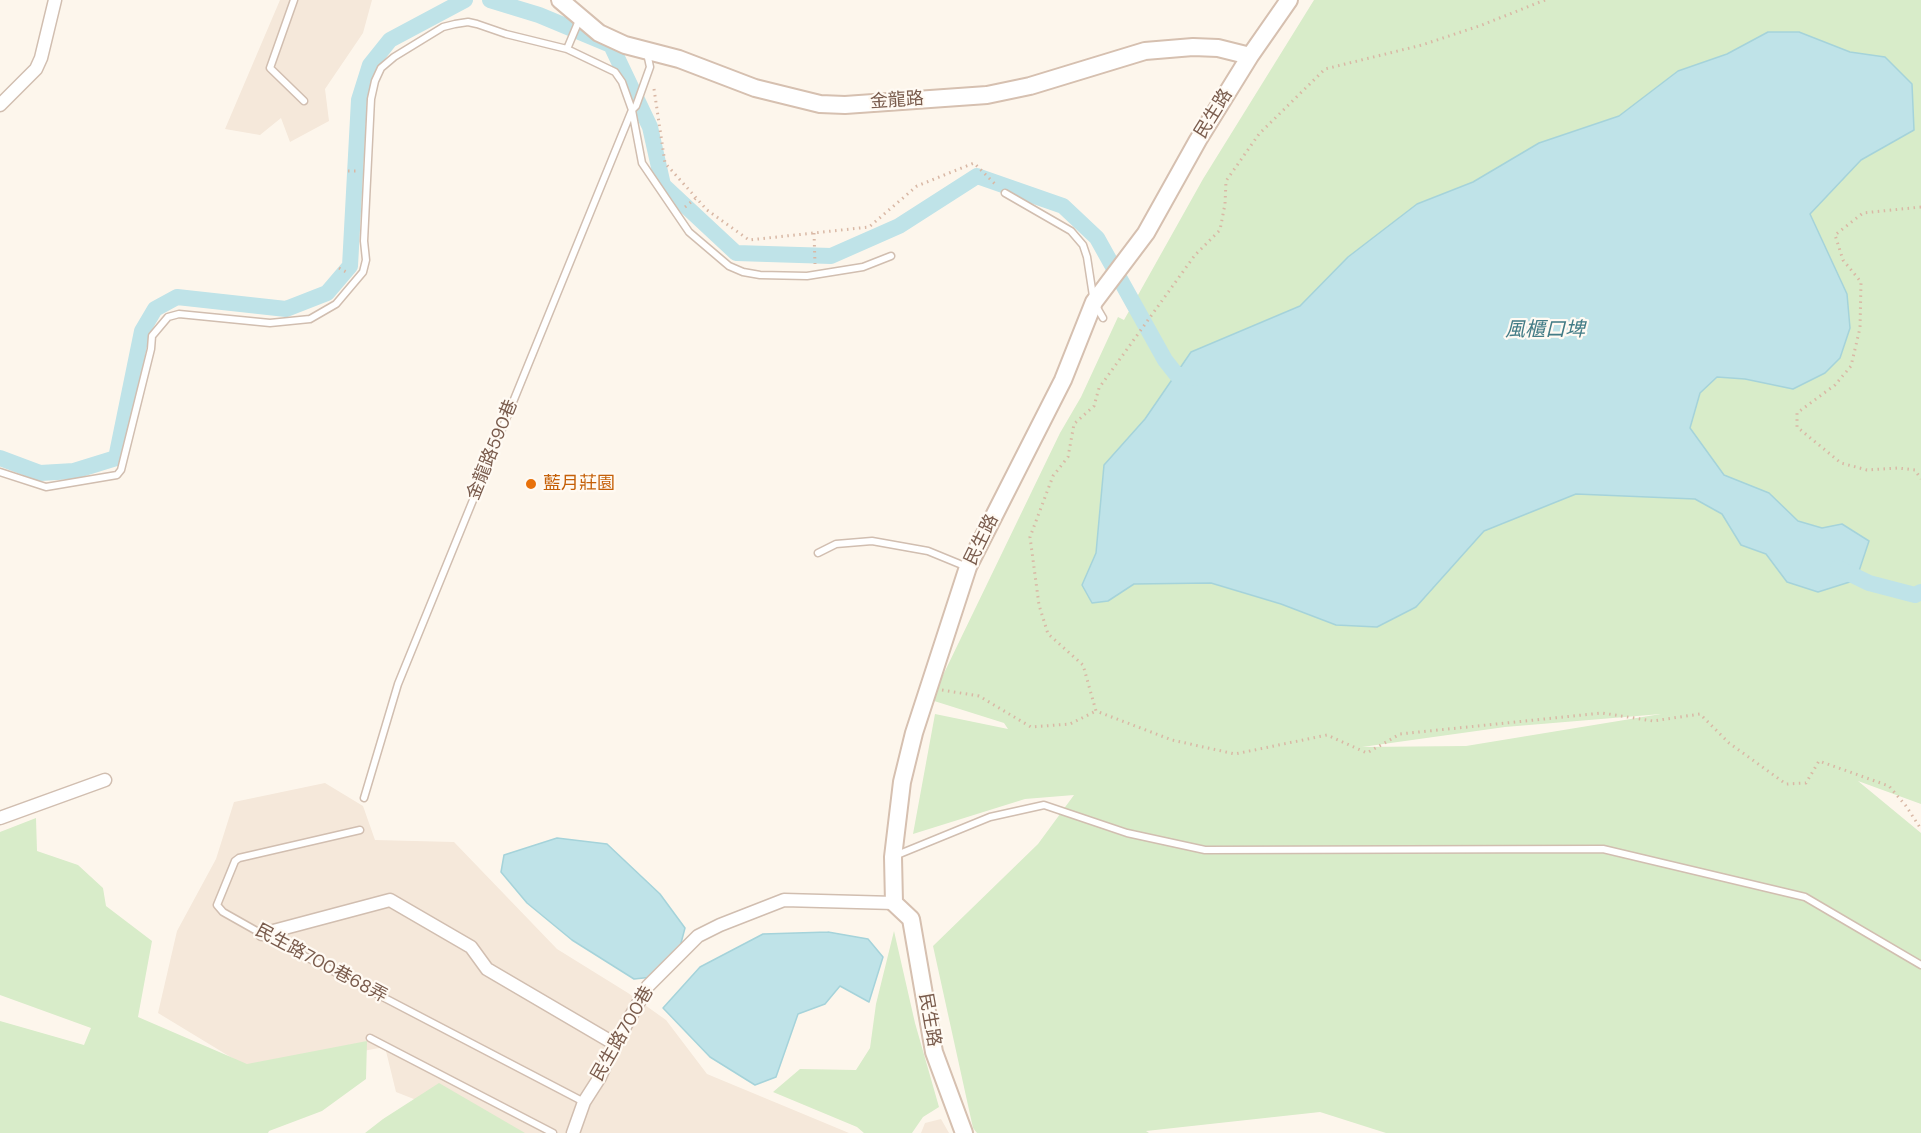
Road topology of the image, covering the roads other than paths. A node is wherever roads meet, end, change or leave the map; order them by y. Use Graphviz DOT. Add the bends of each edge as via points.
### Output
graph roads {
  1 [pos="55,0"];
  2 [pos="294,0"];
  3 [pos="560,0"];
  4 [pos="1289,0"];
  5 [pos="580,18"];
  6 [pos="568,48"];
  7 [pos="1250,56"];
  8 [pos="648,59"];
  9 [pos="304,101"];
  10 [pos="0,105"];
  11 [pos="634,108"];
  12 [pos="1005,193"];
  13 [pos="891,256"];
  14 [pos="1094,302"];
  15 [pos="1103,318"];
  16 [pos="0,472"];
  17 [pos="818,552"];
  18 [pos="968,567"];
  19 [pos="105,780"];
  20 [pos="364,798"];
  21 [pos="0,818"];
  22 [pos="360,830"];
  23 [pos="893,857"];
  24 [pos="894,903"];
  25 [pos="262,934"];
  26 [pos="1921,965"];
  27 [pos="370,1038"];
  28 [pos="615,1044"];
  29 [pos="584,1102"];
  30 [pos="553,1133"];
  31 [pos="573,1133"];
  32 [pos="964,1133"];
  1 -- 10 [label="street" via="36,69"];
  2 -- 9 [label="lane" via="270,68"];
  3 -- 5 [label="street, 金龍路"];
  4 -- 7 [label="street, 民生路"];
  5 -- 6 [label="lane"];
  5 -- 8 [label="street, 金龍路" via="599,33"];
  6 -- 11 [label="lane" via="615,72"];
  6 -- 16 [label="lane" via="468,22 443,27 394,57 381,68 371,99 366,260 363,272 336,304 310,319 270,323 179,314 168,317 152,336 117,475 46,487"];
  7 -- 8 [label="street, 金龍路" via="1218,48 1145,51 987,95 845,105 820,104 755,88 679,59"];
  7 -- 14 [label="street, 民生路" via="1146,233"];
  8 -- 11 [label="lane, 金龍路590巷"];
  11 -- 13 [label="lane" via="642,163 689,232 729,266 760,275 815,275 863,267"];
  11 -- 20 [label="lane, 金龍路590巷" via="398,684"];
  12 -- 14 [label="lane" via="1071,231 1083,245"];
  14 -- 15 [label="lane"];
  14 -- 18 [label="street, 民生路" via="1063,380"];
  17 -- 18 [label="lane" via="836,544 872,541 928,551"];
  18 -- 23 [label="street, 民生路" via="914,733 902,782"];
  19 -- 21 [label="street"];
  22 -- 25 [label="lane, 民生路700巷68弄" via="235,861 217,905"];
  23 -- 24 [label="street, 民生路"];
  23 -- 26 [label="lane" via="990,817 1044,805 1126,833 1205,850 1603,849 1805,897"];
  24 -- 28 [label="street, 民生路700巷" via="784,900 698,936 648,986"];
  24 -- 32 [label="street, 民生路" via="911,919 934,1052"];
  25 -- 28 [label="street" via="390,900 471,947 487,969"];
  25 -- 29 [label="lane, 民生路700巷68弄"];
  27 -- 30 [label="lane"];
  28 -- 29 [label="street, 民生路700巷"];
  29 -- 31 [label="street, 民生路700巷"];
}
